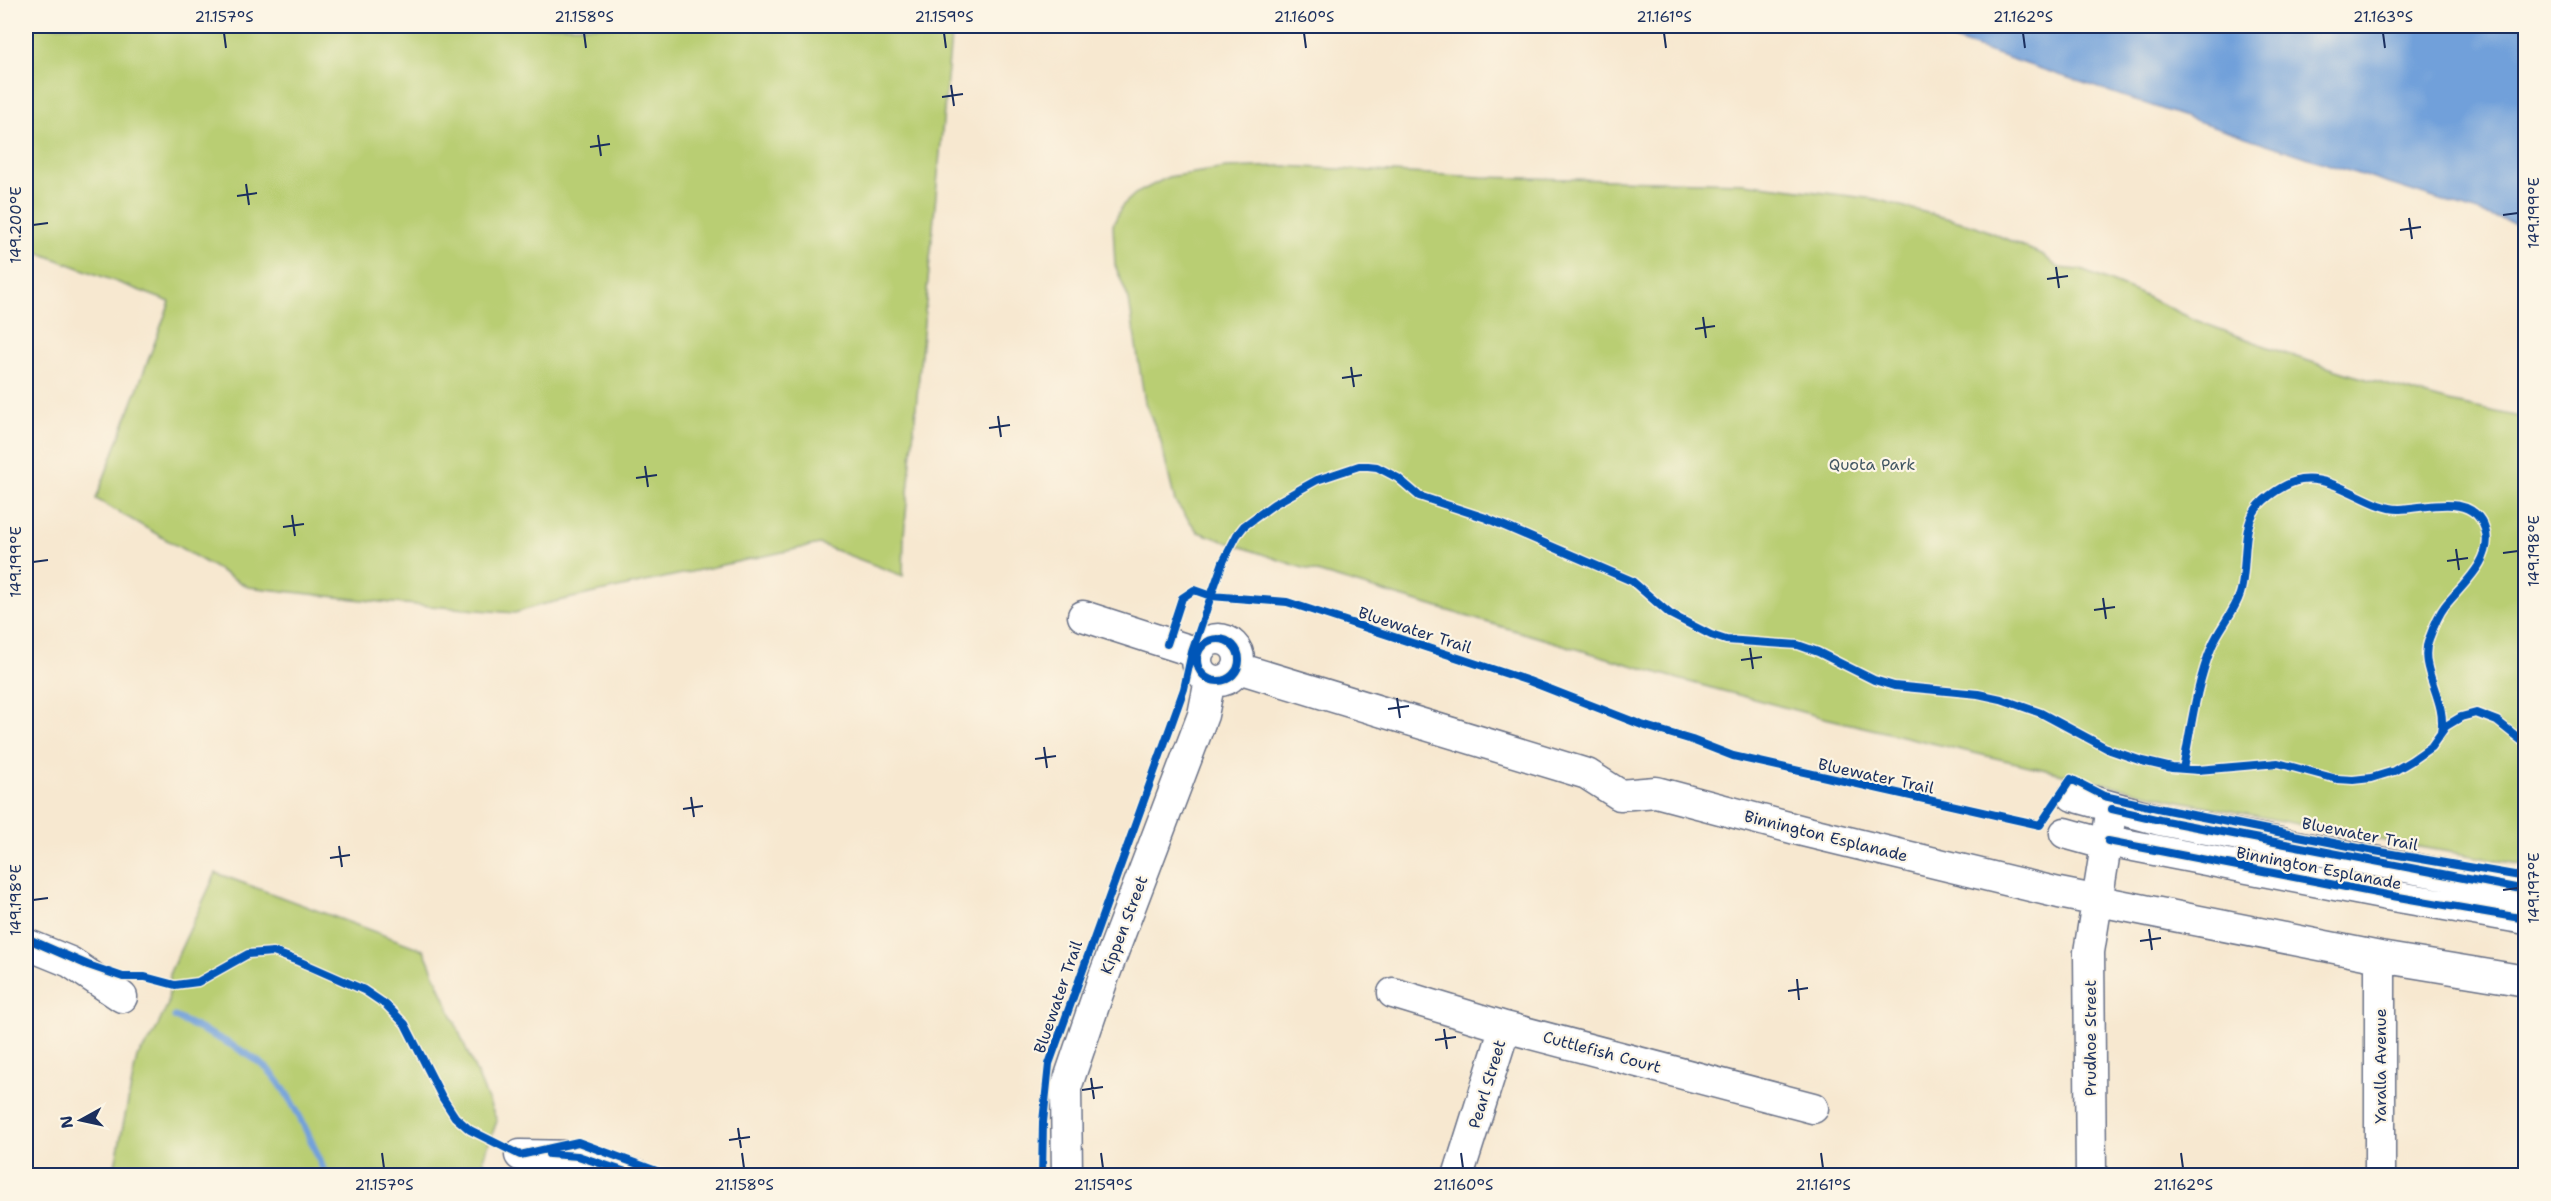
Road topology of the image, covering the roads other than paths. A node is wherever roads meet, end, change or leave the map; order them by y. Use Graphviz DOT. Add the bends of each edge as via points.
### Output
graph roads {
  1 [pos="1083,616"];
  2 [pos="1198,653"];
  3 [pos="1238,668"];
  4 [pos="1210,680"];
  5 [pos="2073,796"];
  6 [pos="2112,808"];
  7 [pos="2065,833"];
  8 [pos="2108,843"];
  9 [pos="2526,890"];
  10 [pos="2096,901"];
  11 [pos="2526,919"];
  12 [pos="26,944"];
  13 [pos="2380,957"];
  14 [pos="2526,981"];
  15 [pos="1393,993"];
  16 [pos="122,997"];
  17 [pos="1505,1027"];
  18 [pos="1813,1108"];
  19 [pos="520,1155"];
  20 [pos="638,1176"];
  21 [pos="1067,1176"];
  22 [pos="1458,1176"];
  23 [pos="2091,1176"];
  24 [pos="2380,1176"];
  1 -- 2 [label="street"];
  2 -- 3 [label="street" via="1207,642 1226,640 1239,654"];
  2 -- 4 [label="street" via="1198,667"];
  3 -- 4 [label="street" via="1226,680"];
  3 -- 10 [label="street, Binnington Esplanade" via="1587,774 1626,772 1656,792"];
  4 -- 21 [label="street, Kippen Street" via="1203,715 1066,1088"];
  5 -- 6 [label="street, Binnington Esplanade"];
  6 -- 8 [label="street, Prudhoe Street"];
  6 -- 9 [label="street, Binnington Esplanade"];
  7 -- 8 [label="street, Binnington Esplanade"];
  8 -- 10 [label="street, Prudhoe Street"];
  8 -- 11 [label="street, Binnington Esplanade"];
  10 -- 13 [label="street, Binnington Esplanade"];
  10 -- 23 [label="street, Prudhoe Street" via="2089,952"];
  12 -- 16 [label="street" via="70,962"];
  13 -- 14 [label="street, Binnington Esplanade"];
  13 -- 24 [label="street, Yaralla Avenue"];
  15 -- 17 [label="street, Cuttlefish Court"];
  17 -- 18 [label="street, Cuttlefish Court"];
  17 -- 22 [label="street, Pearl Street"];
  19 -- 20 [label="street" via="578,1156"];
}
